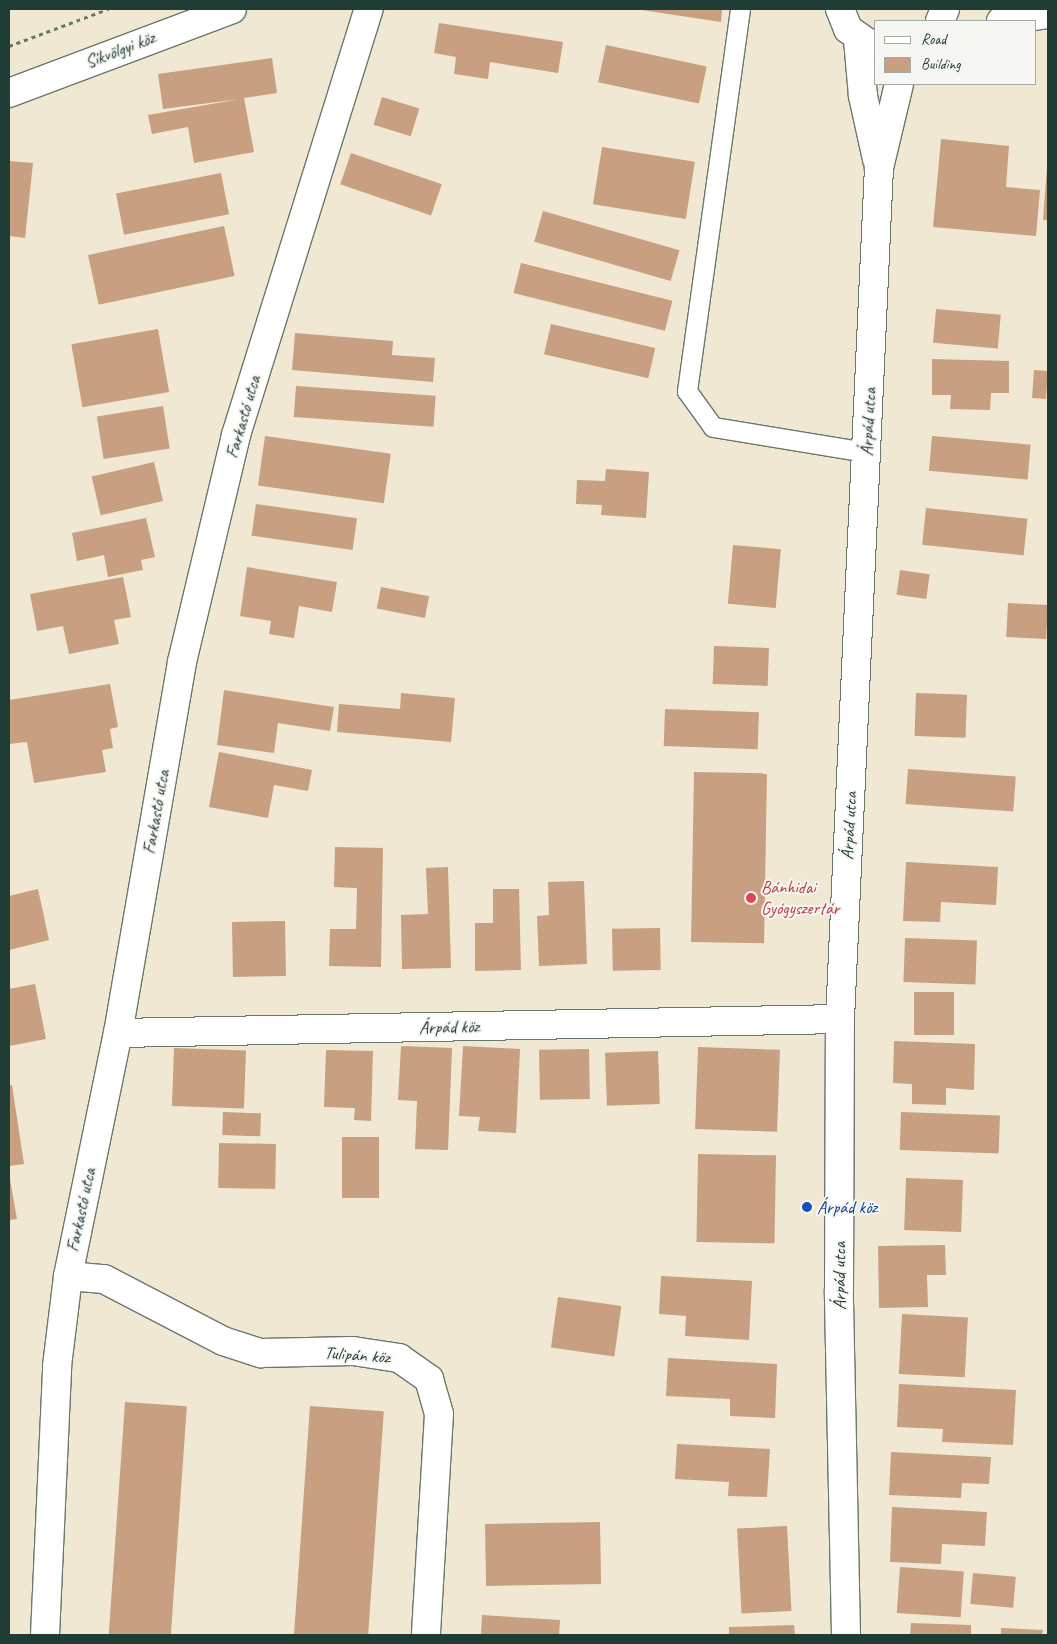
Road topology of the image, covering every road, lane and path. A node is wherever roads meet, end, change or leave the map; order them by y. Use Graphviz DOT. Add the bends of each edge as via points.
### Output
graph roads {
  1 [pos="108,9"];
  2 [pos="232,9"];
  3 [pos="368,9"];
  4 [pos="740,9"];
  5 [pos="840,9"];
  6 [pos="1048,14"];
  7 [pos="1008,20"];
  8 [pos="867,43"];
  9 [pos="9,46"];
  10 [pos="899,85"];
  11 [pos="9,93"];
  12 [pos="879,168"];
  13 [pos="866,452"];
  14 [pos="840,1019"];
  15 [pos="118,1034"];
  16 [pos="68,1276"];
  17 [pos="45,1635"];
  18 [pos="426,1635"];
  19 [pos="846,1635"];
  1 -- 9 [label="path"];
  2 -- 11 [label="street, Síkvölgyi köz"];
  3 -- 15 [label="street, Farkastó utca" via="236,435 182,662"];
  4 -- 13 [label="lane" via="687,391 713,427"];
  5 -- 8 [label="street"];
  6 -- 7 [label="street"];
  8 -- 12 [label="street, Árpád utca" via="862,87"];
  10 -- 12 [label="street, Árpád utca"];
  12 -- 13 [label="street, Árpád utca"];
  13 -- 14 [label="street, Árpád utca"];
  14 -- 15 [label="street, Árpád köz"];
  14 -- 19 [label="street, Árpád utca" via="839,1290"];
  15 -- 16 [label="street, Farkastó utca"];
  16 -- 17 [label="street, Farkastó utca" via="57,1366"];
  16 -- 18 [label="street, Tulipán köz" via="104,1279 223,1341 261,1353 352,1351 399,1358 429,1379 439,1414"];
}
